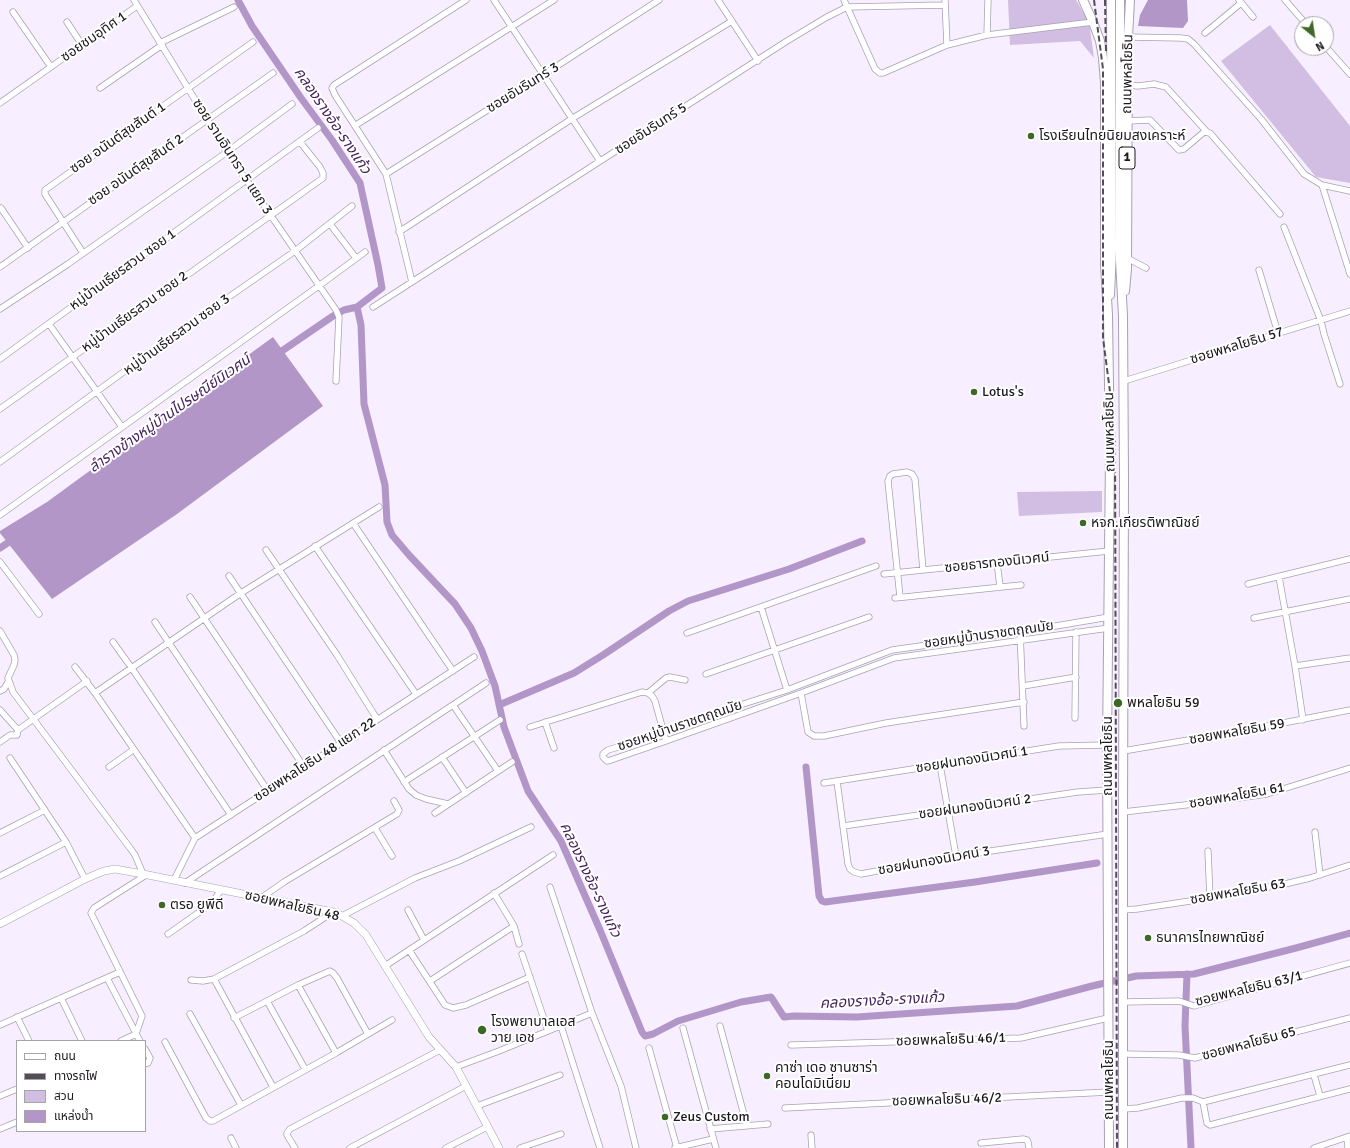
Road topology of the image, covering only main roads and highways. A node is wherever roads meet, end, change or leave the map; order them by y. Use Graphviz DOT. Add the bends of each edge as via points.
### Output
graph roads {
  1 [pos="1083,0"];
  2 [pos="1111,0"];
  3 [pos="1120,0"];
  4 [pos="1130,0"];
  5 [pos="1108,315"];
  6 [pos="1123,316"];
  7 [pos="1123,858"];
  8 [pos="1108,860"];
  9 [pos="1123,868"];
  10 [pos="1108,869"];
  11 [pos="1109,1148"];
  12 [pos="1123,1148"];
  1 -- 5 [label="main road, ถนนพหลโยธิน / 1" via="1100,41 1104,67 1105,265"];
  2 -- 5 [label="main road, ถนนพหลโยธิน / 1" via="1112,264"];
  3 -- 6 [label="main road, ถนนพหลโยธิน / 1" via="1120,260"];
  4 -- 6 [label="main road, ถนนพหลโยธิน / 1" via="1127,258"];
  5 -- 8 [label="main road, ถนนพหลโยธิน"];
  6 -- 7 [label="main road, ถนนพหลโยธิน"];
  7 -- 8 [label="main road"];
  7 -- 9 [label="main road, ถนนพหลโยธิน"];
  8 -- 10 [label="main road, ถนนพหลโยธิน"];
  9 -- 10 [label="main road"];
  9 -- 12 [label="main road, ถนนพหลโยธิน"];
  10 -- 11 [label="main road, ถนนพหลโยธิน"];
}
